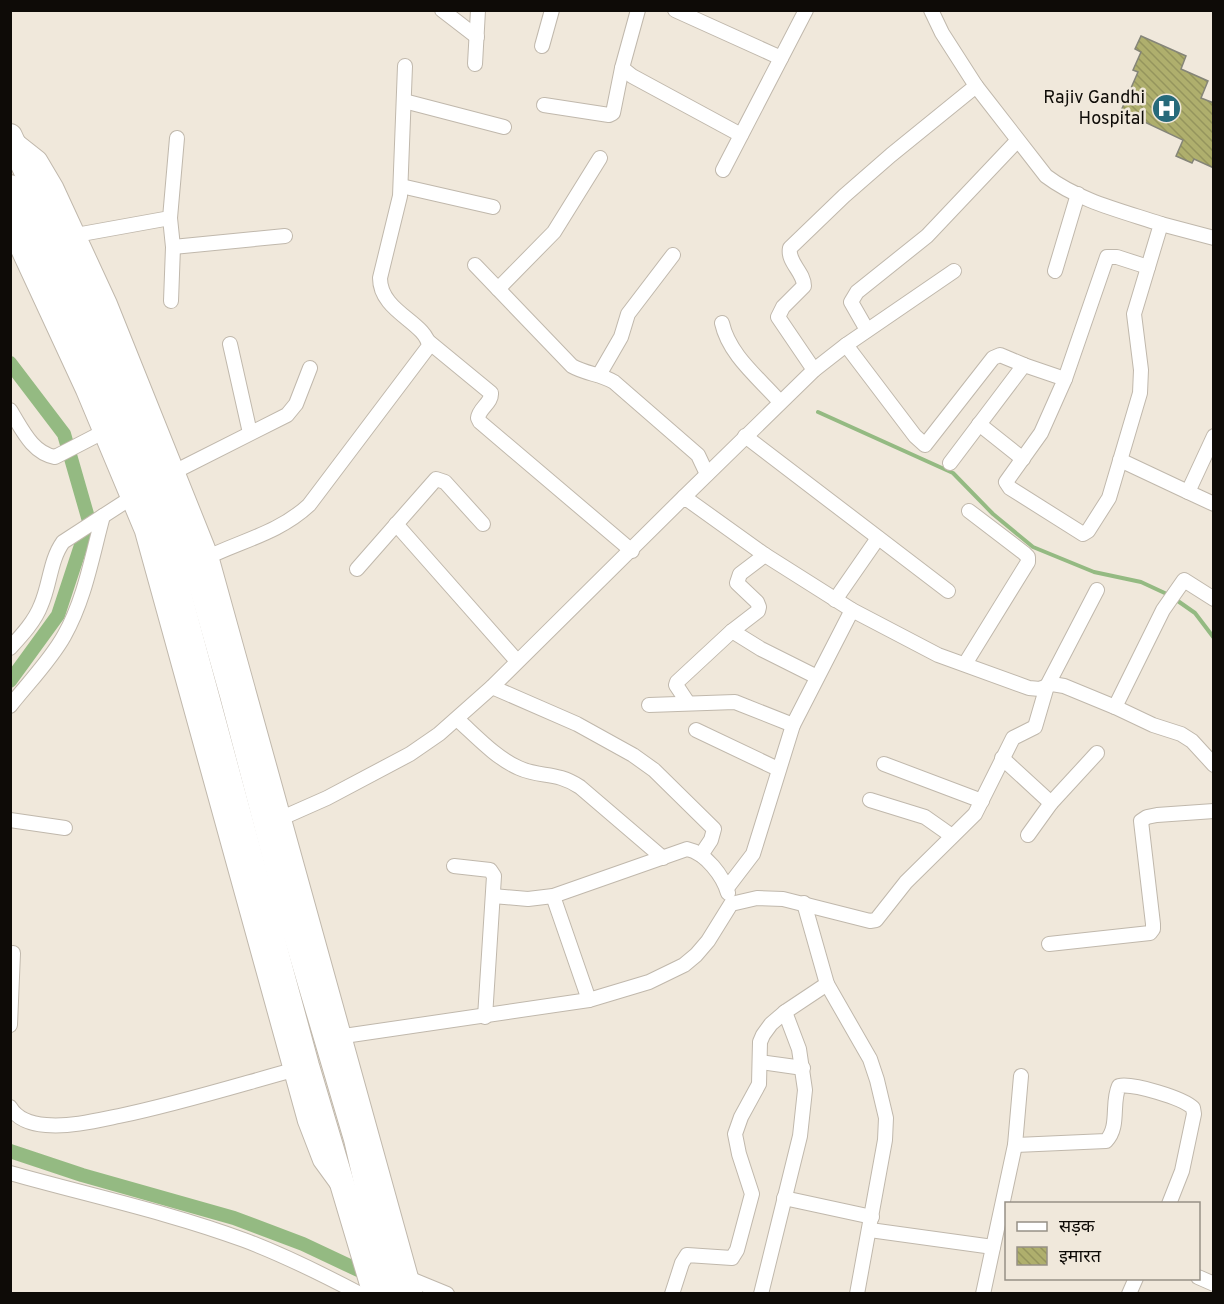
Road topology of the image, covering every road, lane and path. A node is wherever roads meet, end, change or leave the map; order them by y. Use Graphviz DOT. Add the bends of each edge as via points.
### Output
graph roads {
  1 [pos="442,10"];
  2 [pos="478,10"];
  3 [pos="552,10"];
  4 [pos="638,10"];
  5 [pos="675,10"];
  6 [pos="806,10"];
  7 [pos="931,10"];
  8 [pos="477,37"];
  9 [pos="542,46"];
  10 [pos="781,58"];
  11 [pos="476,64"];
  12 [pos="405,66"];
  13 [pos="622,68"];
  14 [pos="976,86"];
  15 [pos="404,101"];
  16 [pos="544,105"];
  17 [pos="504,127"];
  18 [pos="741,135"];
  19 [pos="12,138"];
  20 [pos="177,138"];
  21 [pos="1017,141"];
  22 [pos="600,158"];
  23 [pos="723,170"];
  24 [pos="401,186"];
  25 [pos="10,187"];
  26 [pos="1078,194"];
  27 [pos="493,207"];
  28 [pos="170,218"];
  29 [pos="1161,224"];
  30 [pos="10,228"];
  31 [pos="76,235"];
  32 [pos="285,236"];
  33 [pos="1214,238"];
  34 [pos="173,247"];
  35 [pos="673,255"];
  36 [pos="475,265"];
  37 [pos="1148,267"];
  38 [pos="954,271"];
  39 [pos="1056,271"];
  40 [pos="498,290"];
  41 [pos="171,301"];
  42 [pos="723,323"];
  43 [pos="867,330"];
  44 [pos="429,342"];
  45 [pos="230,344"];
  46 [pos="846,345"];
  47 [pos="1024,365"];
  48 [pos="310,368"];
  49 [pos="813,370"];
  50 [pos="599,375"];
  51 [pos="1065,379"];
  52 [pos="785,396"];
  53 [pos="10,410"];
  54 [pos="979,424"];
  55 [pos="111,428"];
  56 [pos="250,433"];
  57 [pos="745,436"];
  58 [pos="1214,436"];
  59 [pos="1023,459"];
  60 [pos="1120,460"];
  61 [pos="950,464"];
  62 [pos="706,474"];
  63 [pos="154,484"];
  64 [pos="1188,492"];
  65 [pos="684,497"];
  66 [pos="1214,504"];
  67 [pos="969,511"];
  68 [pos="98,520"];
  69 [pos="396,524"];
  70 [pos="483,524"];
  71 [pos="878,538"];
  72 [pos="632,551"];
  73 [pos="765,555"];
  74 [pos="202,560"];
  75 [pos="357,569"];
  76 [pos="1097,590"];
  77 [pos="948,591"];
  78 [pos="1214,599"];
  79 [pos="835,600"];
  80 [pos="852,610"];
  81 [pos="732,631"];
  82 [pos="10,648"];
  83 [pos="517,661"];
  84 [pos="965,664"];
  85 [pos="818,677"];
  86 [pos="1047,686"];
  87 [pos="492,687"];
  88 [pos="688,703"];
  89 [pos="649,705"];
  90 [pos="10,706"];
  91 [pos="1115,707"];
  92 [pos="457,719"];
  93 [pos="793,725"];
  94 [pos="696,730"];
  95 [pos="1097,753"];
  96 [pos="1002,758"];
  97 [pos="884,764"];
  98 [pos="1214,765"];
  99 [pos="778,769"];
  100 [pos="870,800"];
  101 [pos="982,801"];
  102 [pos="1051,802"];
  103 [pos="1214,811"];
  104 [pos="10,820"];
  105 [pos="264,824"];
  106 [pos="65,828"];
  107 [pos="1028,835"];
  108 [pos="952,836"];
  109 [pos="701,855"];
  110 [pos="663,858"];
  111 [pos="454,866"];
  112 [pos="727,888"];
  113 [pos="493,896"];
  114 [pos="553,896"];
  115 [pos="804,903"];
  116 [pos="731,904"];
  117 [pos="1049,944"];
  118 [pos="13,953"];
  119 [pos="827,984"];
  120 [pos="589,1000"];
  121 [pos="785,1012"];
  122 [pos="485,1017"];
  123 [pos="10,1025"];
  124 [pos="344,1036"];
  125 [pos="760,1062"];
  126 [pos="803,1068"];
  127 [pos="293,1070"];
  128 [pos="1021,1076"];
  129 [pos="10,1107"];
  130 [pos="1015,1145"];
  131 [pos="10,1173"];
  132 [pos="343,1188"];
  133 [pos="784,1198"];
  134 [pos="1169,1202"];
  135 [pos="871,1223"];
  136 [pos="993,1247"];
  137 [pos="1200,1278"];
  138 [pos="1214,1284"];
  139 [pos="389,1287"];
  140 [pos="447,1293"];
  141 [pos="672,1293"];
  142 [pos="760,1293"];
  143 [pos="857,1293"];
  144 [pos="983,1293"];
  1 -- 8 [label="street"];
  2 -- 8 [label="street"];
  3 -- 9 [label="street"];
  4 -- 13 [label="street"];
  5 -- 10 [label="street"];
  6 -- 10 [label="street"];
  7 -- 14 [label="street"];
  8 -- 11 [label="street"];
  10 -- 18 [label="street"];
  12 -- 15 [label="street"];
  13 -- 16 [label="street" via="613,113 609,115"];
  13 -- 18 [label="street"];
  14 -- 21 [label="street"];
  14 -- 49 [label="street" via="891,155 790,248 790,258 803,276 804,286 778,317"];
  15 -- 17 [label="street"];
  15 -- 24 [label="street"];
  18 -- 23 [label="street"];
  19 -- 31 [label="street" via="38,160"];
  19 -- 63 [label="highway" via="137,416"];
  20 -- 28 [label="street"];
  21 -- 26 [label="street" via="1046,176"];
  21 -- 43 [label="street" via="927,236 856,292 851,302"];
  22 -- 40 [label="street" via="554,232"];
  24 -- 27 [label="street"];
  24 -- 44 [label="street" via="380,287 384,297"];
  25 -- 55 [label="highway"];
  26 -- 29 [label="street"];
  26 -- 39 [label="street"];
  28 -- 31 [label="street"];
  28 -- 34 [label="street"];
  29 -- 33 [label="street"];
  29 -- 37 [label="street"];
  30 -- 55 [label="street"];
  31 -- 63 [label="street" via="108,304"];
  32 -- 34 [label="street"];
  34 -- 41 [label="street"];
  35 -- 50 [label="street" via="628,315 621,337"];
  36 -- 40 [label="street"];
  37 -- 51 [label="street" via="1117,256 1107,257"];
  37 -- 60 [label="street" via="1134,314 1140,393"];
  38 -- 43 [label="street"];
  40 -- 50 [label="street" via="573,366"];
  42 -- 52 [label="street" via="732,348"];
  43 -- 46 [label="street"];
  44 -- 72 [label="street" via="491,393 478,414 480,422"];
  44 -- 74 [label="street" via="426,352 309,505 278,528"];
  45 -- 56 [label="street"];
  46 -- 47 [label="street" via="925,445 993,358 1000,355"];
  46 -- 49 [label="street"];
  47 -- 51 [label="street"];
  47 -- 54 [label="street"];
  48 -- 56 [label="street" via="291,411"];
  49 -- 52 [label="street"];
  50 -- 62 [label="street" via="614,382 698,455"];
  51 -- 59 [label="street" via="1044,428"];
  52 -- 57 [label="street"];
  53 -- 55 [label="street" via="33,445 55,457"];
  54 -- 59 [label="street"];
  54 -- 61 [label="street"];
  55 -- 63 [label="highway"];
  56 -- 63 [label="street"];
  57 -- 62 [label="street"];
  57 -- 71 [label="street"];
  58 -- 64 [label="street"];
  59 -- 60 [label="street" via="1006,486 1083,534 1109,498"];
  60 -- 64 [label="street"];
  62 -- 65 [label="street"];
  63 -- 68 [label="street"];
  63 -- 74 [label="highway"];
  63 -- 105 [label="highway" via="173,571"];
  63 -- 127 [label="street" via="144,531"];
  64 -- 66 [label="street"];
  65 -- 72 [label="street"];
  65 -- 73 [label="street"];
  67 -- 84 [label="street" via="1024,553 1028,562"];
  68 -- 82 [label="street" via="63,542 56,552 41,607"];
  68 -- 90 [label="street" via="71,623"];
  69 -- 70 [label="street" via="431,483 441,479"];
  69 -- 75 [label="street"];
  69 -- 83 [label="street"];
  71 -- 77 [label="street"];
  71 -- 79 [label="street"];
  72 -- 83 [label="street"];
  73 -- 79 [label="street"];
  73 -- 81 [label="street" via="740,574 737,583 757,602 758,611"];
  74 -- 105 [label="highway"];
  76 -- 86 [label="street"];
  78 -- 91 [label="street" via="1184,580"];
  79 -- 80 [label="street"];
  80 -- 84 [label="street" via="922,647"];
  80 -- 85 [label="street"];
  81 -- 85 [label="street"];
  81 -- 88 [label="street" via="677,682"];
  83 -- 87 [label="street"];
  84 -- 86 [label="street" via="1029,688"];
  85 -- 93 [label="street"];
  86 -- 91 [label="street" via="1059,684"];
  86 -- 96 [label="street" via="1037,723 1013,738"];
  87 -- 92 [label="street"];
  87 -- 109 [label="street" via="593,732 644,762 711,825 714,834"];
  88 -- 89 [label="street"];
  88 -- 93 [label="street" via="735,702"];
  91 -- 98 [label="street" via="1187,738"];
  92 -- 105 [label="street" via="410,754 319,802"];
  92 -- 110 [label="street" via="511,763 569,779"];
  93 -- 99 [label="street"];
  94 -- 99 [label="street"];
  95 -- 102 [label="street"];
  96 -- 101 [label="street"];
  96 -- 102 [label="street"];
  97 -- 101 [label="street"];
  99 -- 112 [label="street" via="757,846"];
  100 -- 108 [label="street" via="925,817"];
  101 -- 108 [label="street" via="975,814"];
  102 -- 107 [label="street"];
  103 -- 117 [label="street" via="1156,815 1141,821 1153,924 1150,933"];
  104 -- 106 [label="street"];
  105 -- 124 [label="street"];
  105 -- 132 [label="highway" via="308,1066"];
  105 -- 139 [label="highway" via="356,1139"];
  108 -- 115 [label="street" via="906,882 876,920"];
  109 -- 110 [label="street" via="687,849"];
  109 -- 112 [label="street"];
  110 -- 114 [label="street"];
  111 -- 113 [label="street" via="490,870 494,876"];
  112 -- 116 [label="street"];
  113 -- 114 [label="street"];
  113 -- 122 [label="street"];
  114 -- 120 [label="street"];
  115 -- 116 [label="street" via="757,898"];
  115 -- 119 [label="street"];
  116 -- 120 [label="street" via="708,941 684,965 649,982"];
  118 -- 123 [label="street"];
  119 -- 121 [label="street"];
  119 -- 135 [label="street" via="870,1059 886,1118"];
  120 -- 122 [label="street"];
  121 -- 125 [label="street" via="766,1029 760,1042"];
  121 -- 126 [label="street"];
  122 -- 124 [label="street"];
  124 -- 139 [label="street"];
  125 -- 126 [label="street"];
  125 -- 141 [label="street" via="759,1084 735,1134 752,1194 737,1250 732,1258 687,1255"];
  126 -- 133 [label="street" via="802,1119"];
  127 -- 129 [label="street" via="170,1104 68,1125 25,1120"];
  127 -- 132 [label="street" via="315,1146"];
  128 -- 130 [label="street"];
  130 -- 134 [label="street" via="1106,1141 1113,1128 1119,1086 1182,1101 1193,1108 1194,1114 1182,1171"];
  130 -- 136 [label="street"];
  131 -- 139 [label="street" via="191,1223 304,1265"];
  132 -- 139 [label="highway"];
  133 -- 135 [label="street"];
  133 -- 142 [label="street"];
  135 -- 136 [label="street"];
  135 -- 143 [label="street"];
  136 -- 144 [label="street"];
  137 -- 138 [label="street"];
  139 -- 140 [label="street"];
}
